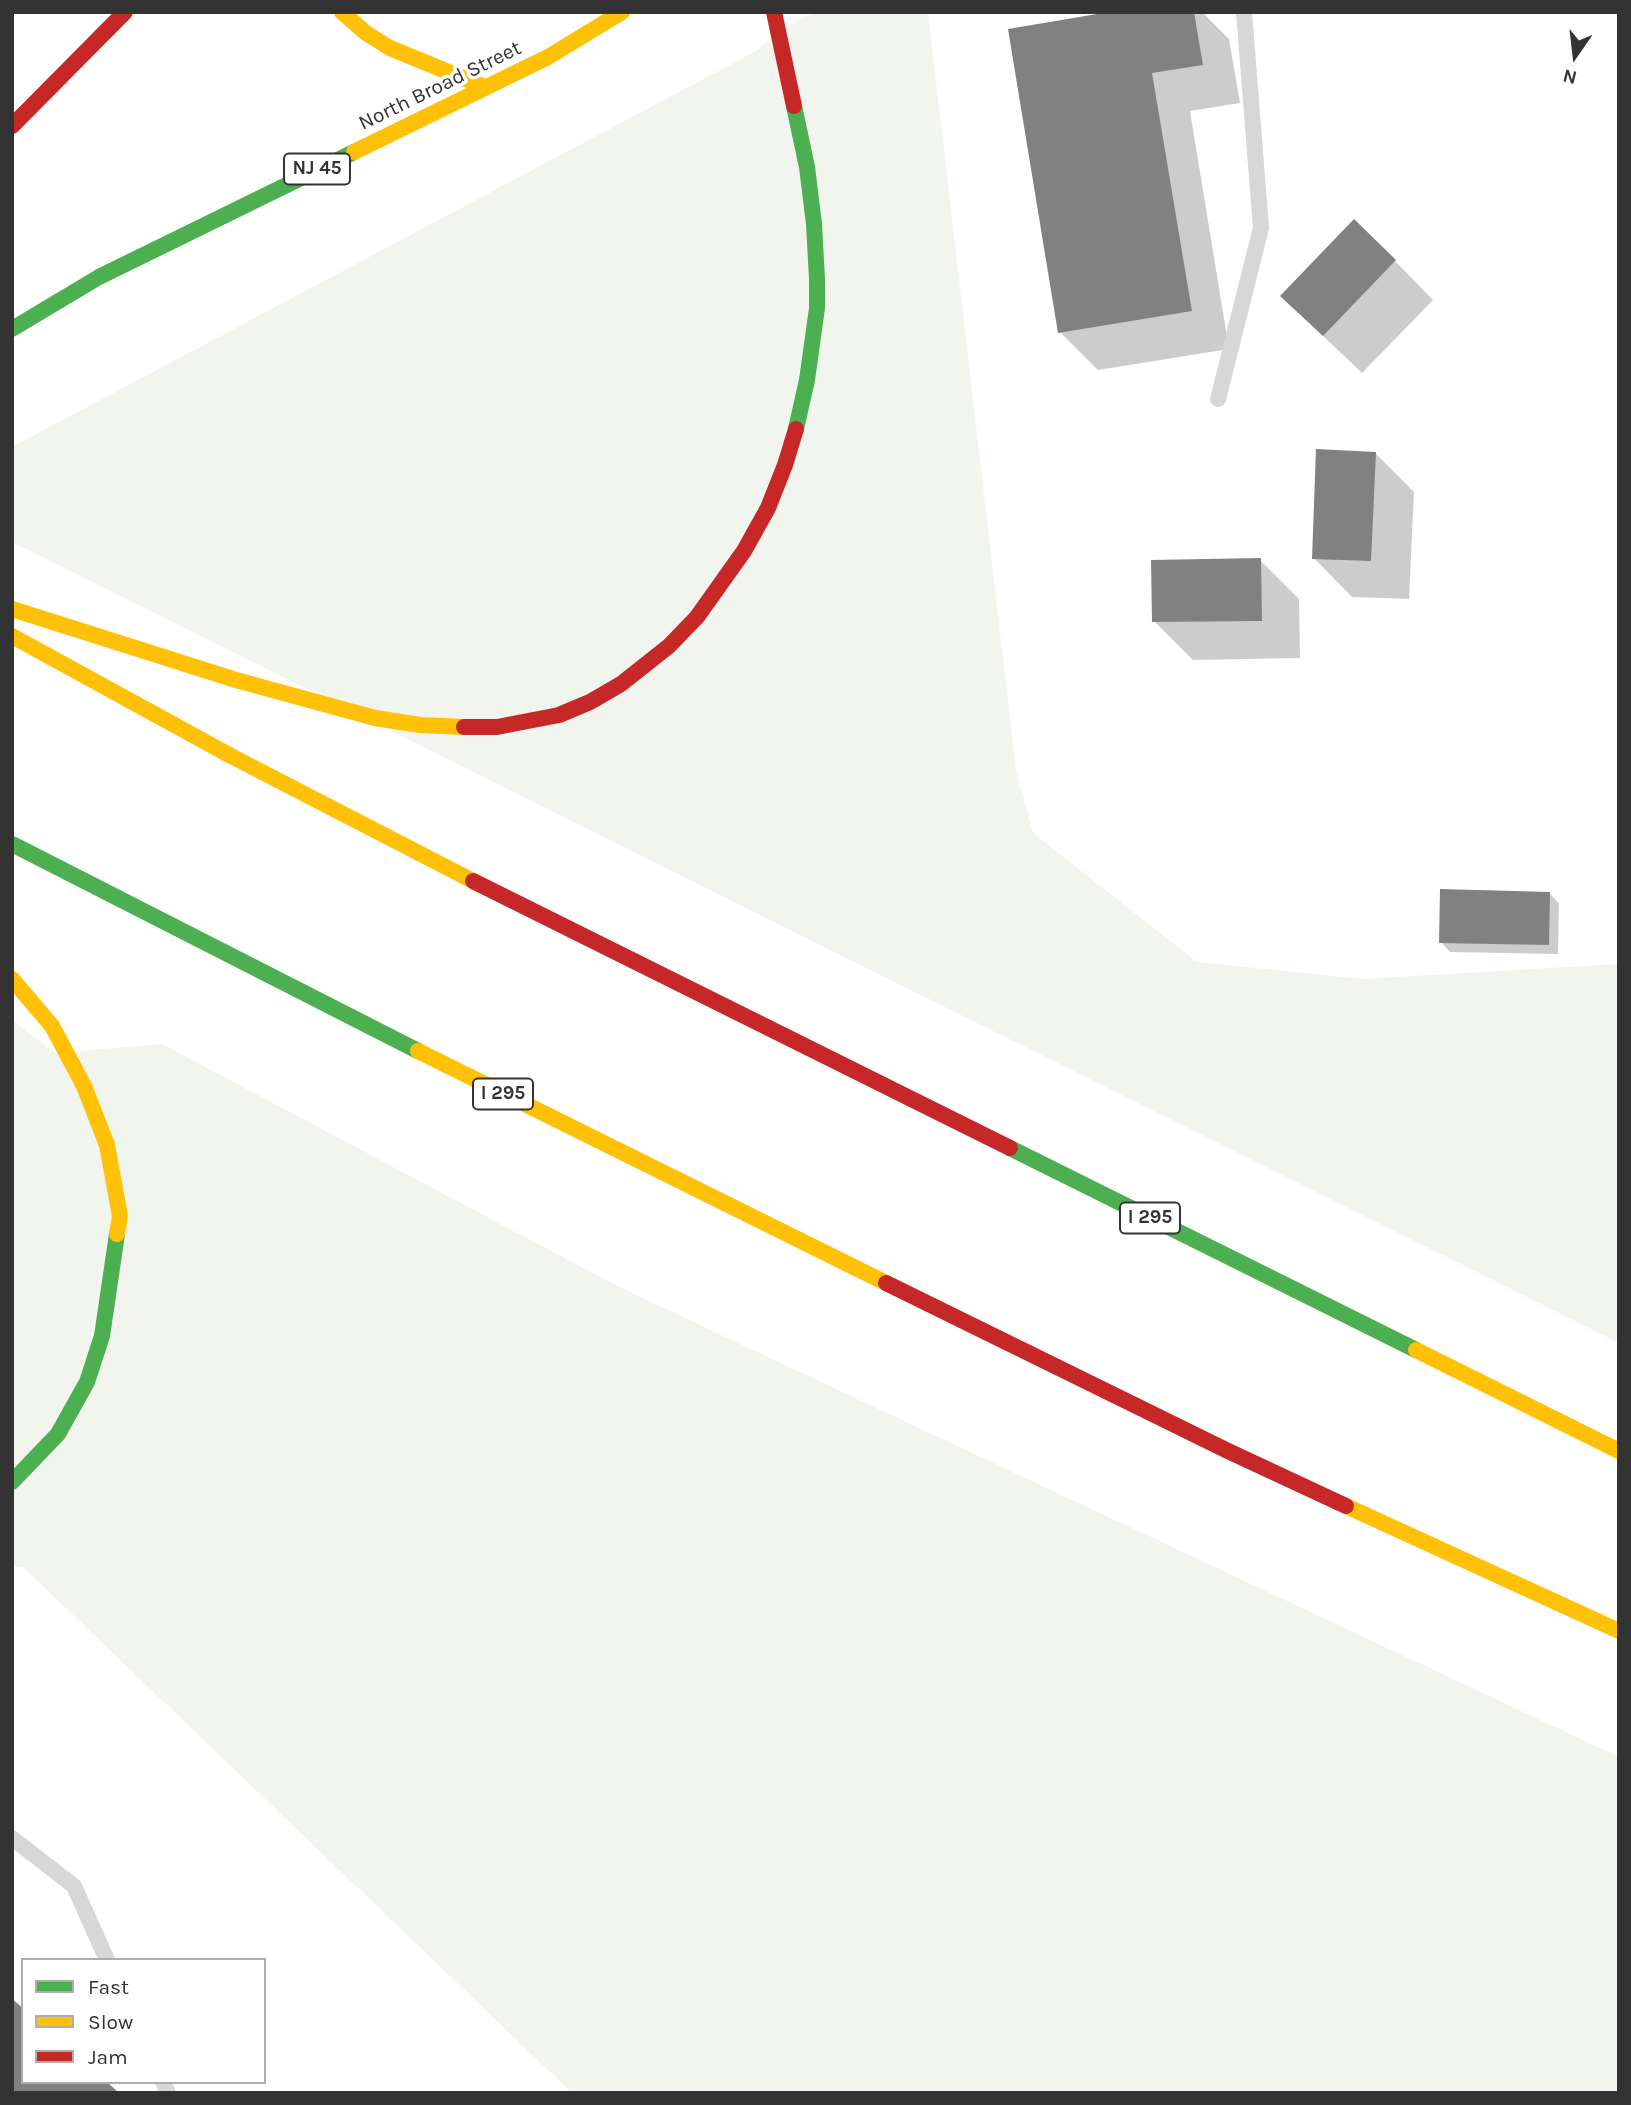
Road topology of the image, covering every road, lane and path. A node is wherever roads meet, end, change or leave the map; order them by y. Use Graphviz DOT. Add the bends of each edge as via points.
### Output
graph roads {
  1 [pos="125,12"];
  2 [pos="342,12"];
  3 [pos="622,12"];
  4 [pos="774,12"];
  5 [pos="1244,12"];
  6 [pos="485,87"];
  7 [pos="12,125"];
  8 [pos="12,329"];
  9 [pos="1218,399"];
  10 [pos="12,609"];
  11 [pos="12,636"];
  12 [pos="12,844"];
  13 [pos="12,979"];
  14 [pos="996,1338"];
  15 [pos="1541,1414"];
  16 [pos="1606,1428"];
  17 [pos="1619,1451"];
  18 [pos="1224,1467"];
  19 [pos="12,1482"];
  20 [pos="1619,1631"];
  21 [pos="12,1838"];
  22 [pos="106,1958"];
  1 -- 7 [label="main road"];
  2 -- 6 [label="main road" via="390,48"];
  3 -- 6 [label="main road, North Broad Street / NJ 45" via="548,57"];
  4 -- 10 [label="main road" via="811,195 817,279 814,334 798,422 768,508 720,587 669,646 621,684 590,702 529,722 486,727 419,725 375,718 236,680"];
  5 -- 9 [label="lane" via="1261,228"];
  6 -- 8 [label="main road, North Broad Street / NJ 45" via="99,277"];
  11 -- 15 [label="main road, I 295" via="465,877"];
  12 -- 14 [label="main road, I 295" via="547,1117"];
  13 -- 19 [label="main road" via="52,1026 84,1086 107,1145 120,1216 102,1336 87,1382 58,1434"];
  14 -- 18 [label="main road"];
  14 -- 20 [label="main road, I 295" via="1228,1451"];
  15 -- 16 [label="main road"];
  15 -- 17 [label="main road, I 295"];
  21 -- 22 [label="lane" via="74,1886"];
}
